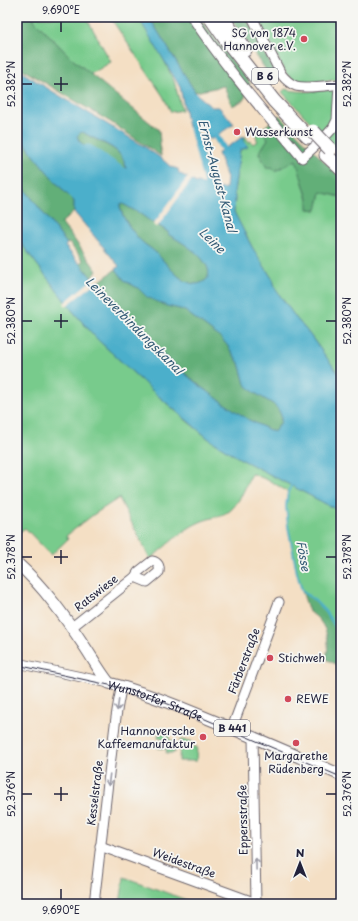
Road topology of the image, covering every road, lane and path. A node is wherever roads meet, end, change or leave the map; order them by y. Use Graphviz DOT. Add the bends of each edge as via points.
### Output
graph roads {
  1 [pos="192,17"];
  2 [pos="210,17"];
  3 [pos="222,17"];
  4 [pos="252,17"];
  5 [pos="340,84"];
  6 [pos="310,134"];
  7 [pos="328,152"];
  8 [pos="341,158"];
  9 [pos="341,169"];
  10 [pos="18,565"];
  11 [pos="135,577"];
  12 [pos="279,602"];
  13 [pos="72,628"];
  14 [pos="17,663"];
  15 [pos="109,683"];
  16 [pos="122,686"];
  17 [pos="232,728"];
  18 [pos="253,737"];
  19 [pos="341,775"];
  20 [pos="100,846"];
  21 [pos="258,903"];
  22 [pos="94,904"];
  1 -- 5 [label="street" via="302,158 323,139 337,120"];
  2 -- 6 [label="highway, B 6" via="274,101"];
  3 -- 6 [label="highway, B 6"];
  4 -- 5 [label="street" via="286,80 304,87"];
  6 -- 7 [label="highway, B 6, bridge"];
  7 -- 8 [label="highway, B 6"];
  7 -- 9 [label="highway, B 6"];
  10 -- 13 [label="main road, Wunstorfer Straße" via="45,592"];
  11 -- 13 [label="street, Ratswiese"];
  12 -- 17 [label="street, Färberstraße"];
  13 -- 15 [label="main road, Wunstorfer Straße"];
  14 -- 15 [label="street"];
  15 -- 16 [label="main road, Wunstorfer Straße / B 441"];
  16 -- 17 [label="main road, Wunstorfer Straße / B 441"];
  16 -- 20 [label="street, Kesselstraße, one-way"];
  17 -- 18 [label="main road, Wunstorfer Straße / B 441"];
  18 -- 19 [label="main road, Wunstorfer Straße / B 441"];
  21 -- 18 [label="street, Eppersstraße, one-way"];
  20 -- 21 [label="street, Weidestraße"];
  20 -- 22 [label="street, Kesselstraße"];
}
